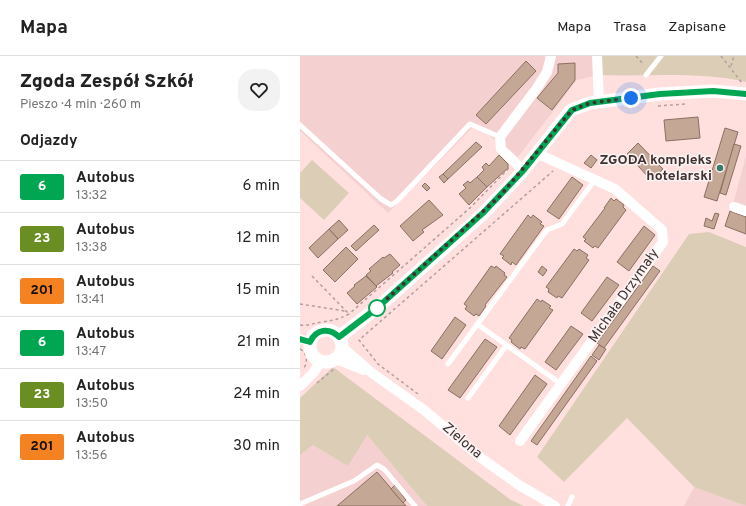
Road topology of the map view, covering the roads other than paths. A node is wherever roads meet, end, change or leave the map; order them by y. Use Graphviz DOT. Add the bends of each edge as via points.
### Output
graph roads {
  1 [pos="551,56"];
  2 [pos="597,56"];
  3 [pos="661,56"];
  4 [pos="648,73"];
  5 [pos="744,90"];
  6 [pos="599,102"];
  7 [pos="300,125"];
  8 [pos="500,137"];
  9 [pos="536,153"];
  10 [pos="519,166"];
  11 [pos="594,181"];
  12 [pos="734,207"];
  13 [pos="746,211"];
  14 [pos="477,324"];
  15 [pos="340,342"];
  16 [pos="303,343"];
  17 [pos="506,346"];
  18 [pos="320,361"];
  19 [pos="336,363"];
  20 [pos="448,364"];
  21 [pos="372,373"];
  22 [pos="561,385"];
  23 [pos="300,386"];
  24 [pos="468,398"];
  25 [pos="520,441"];
  26 [pos="572,497"];
  27 [pos="300,504"];
  28 [pos="415,506"];
  29 [pos="554,506"];
  30 [pos="568,506"];
  1 -- 8 [label="street" via="547,72 537,88"];
  2 -- 6 [label="street"];
  3 -- 4 [label="lane"];
  5 -- 6 [label="street" via="682,92"];
  6 -- 9 [label="street" via="583,104 572,110"];
  7 -- 8 [label="lane" via="390,205 397,201 470,124"];
  8 -- 10 [label="street" via="501,149"];
  9 -- 10 [label="street"];
  9 -- 11 [label="street, Michała Drzymały"];
  10 -- 15 [label="street" via="484,212"];
  11 -- 14 [label="lane" via="562,224 547,230"];
  11 -- 22 [label="street, Michała Drzymały" via="615,189 662,230 663,242"];
  12 -- 13 [label="street"];
  14 -- 17 [label="lane"];
  14 -- 20 [label="lane"];
  15 -- 16 [label="street" via="331,332 323,330"];
  15 -- 19 [label="street"];
  15 -- 21 [label="street, Zielona"];
  16 -- 18 [label="street"];
  17 -- 22 [label="lane"];
  17 -- 24 [label="lane"];
  18 -- 19 [label="street"];
  18 -- 23 [label="street" via="314,372"];
  19 -- 21 [label="street, Zielona"];
  21 -- 29 [label="street, Zielona" via="424,410 504,475"];
  22 -- 25 [label="street, Michała Drzymały"];
  26 -- 30 [label="lane"];
  27 -- 28 [label="lane" via="354,481 377,465 384,469"];
}
